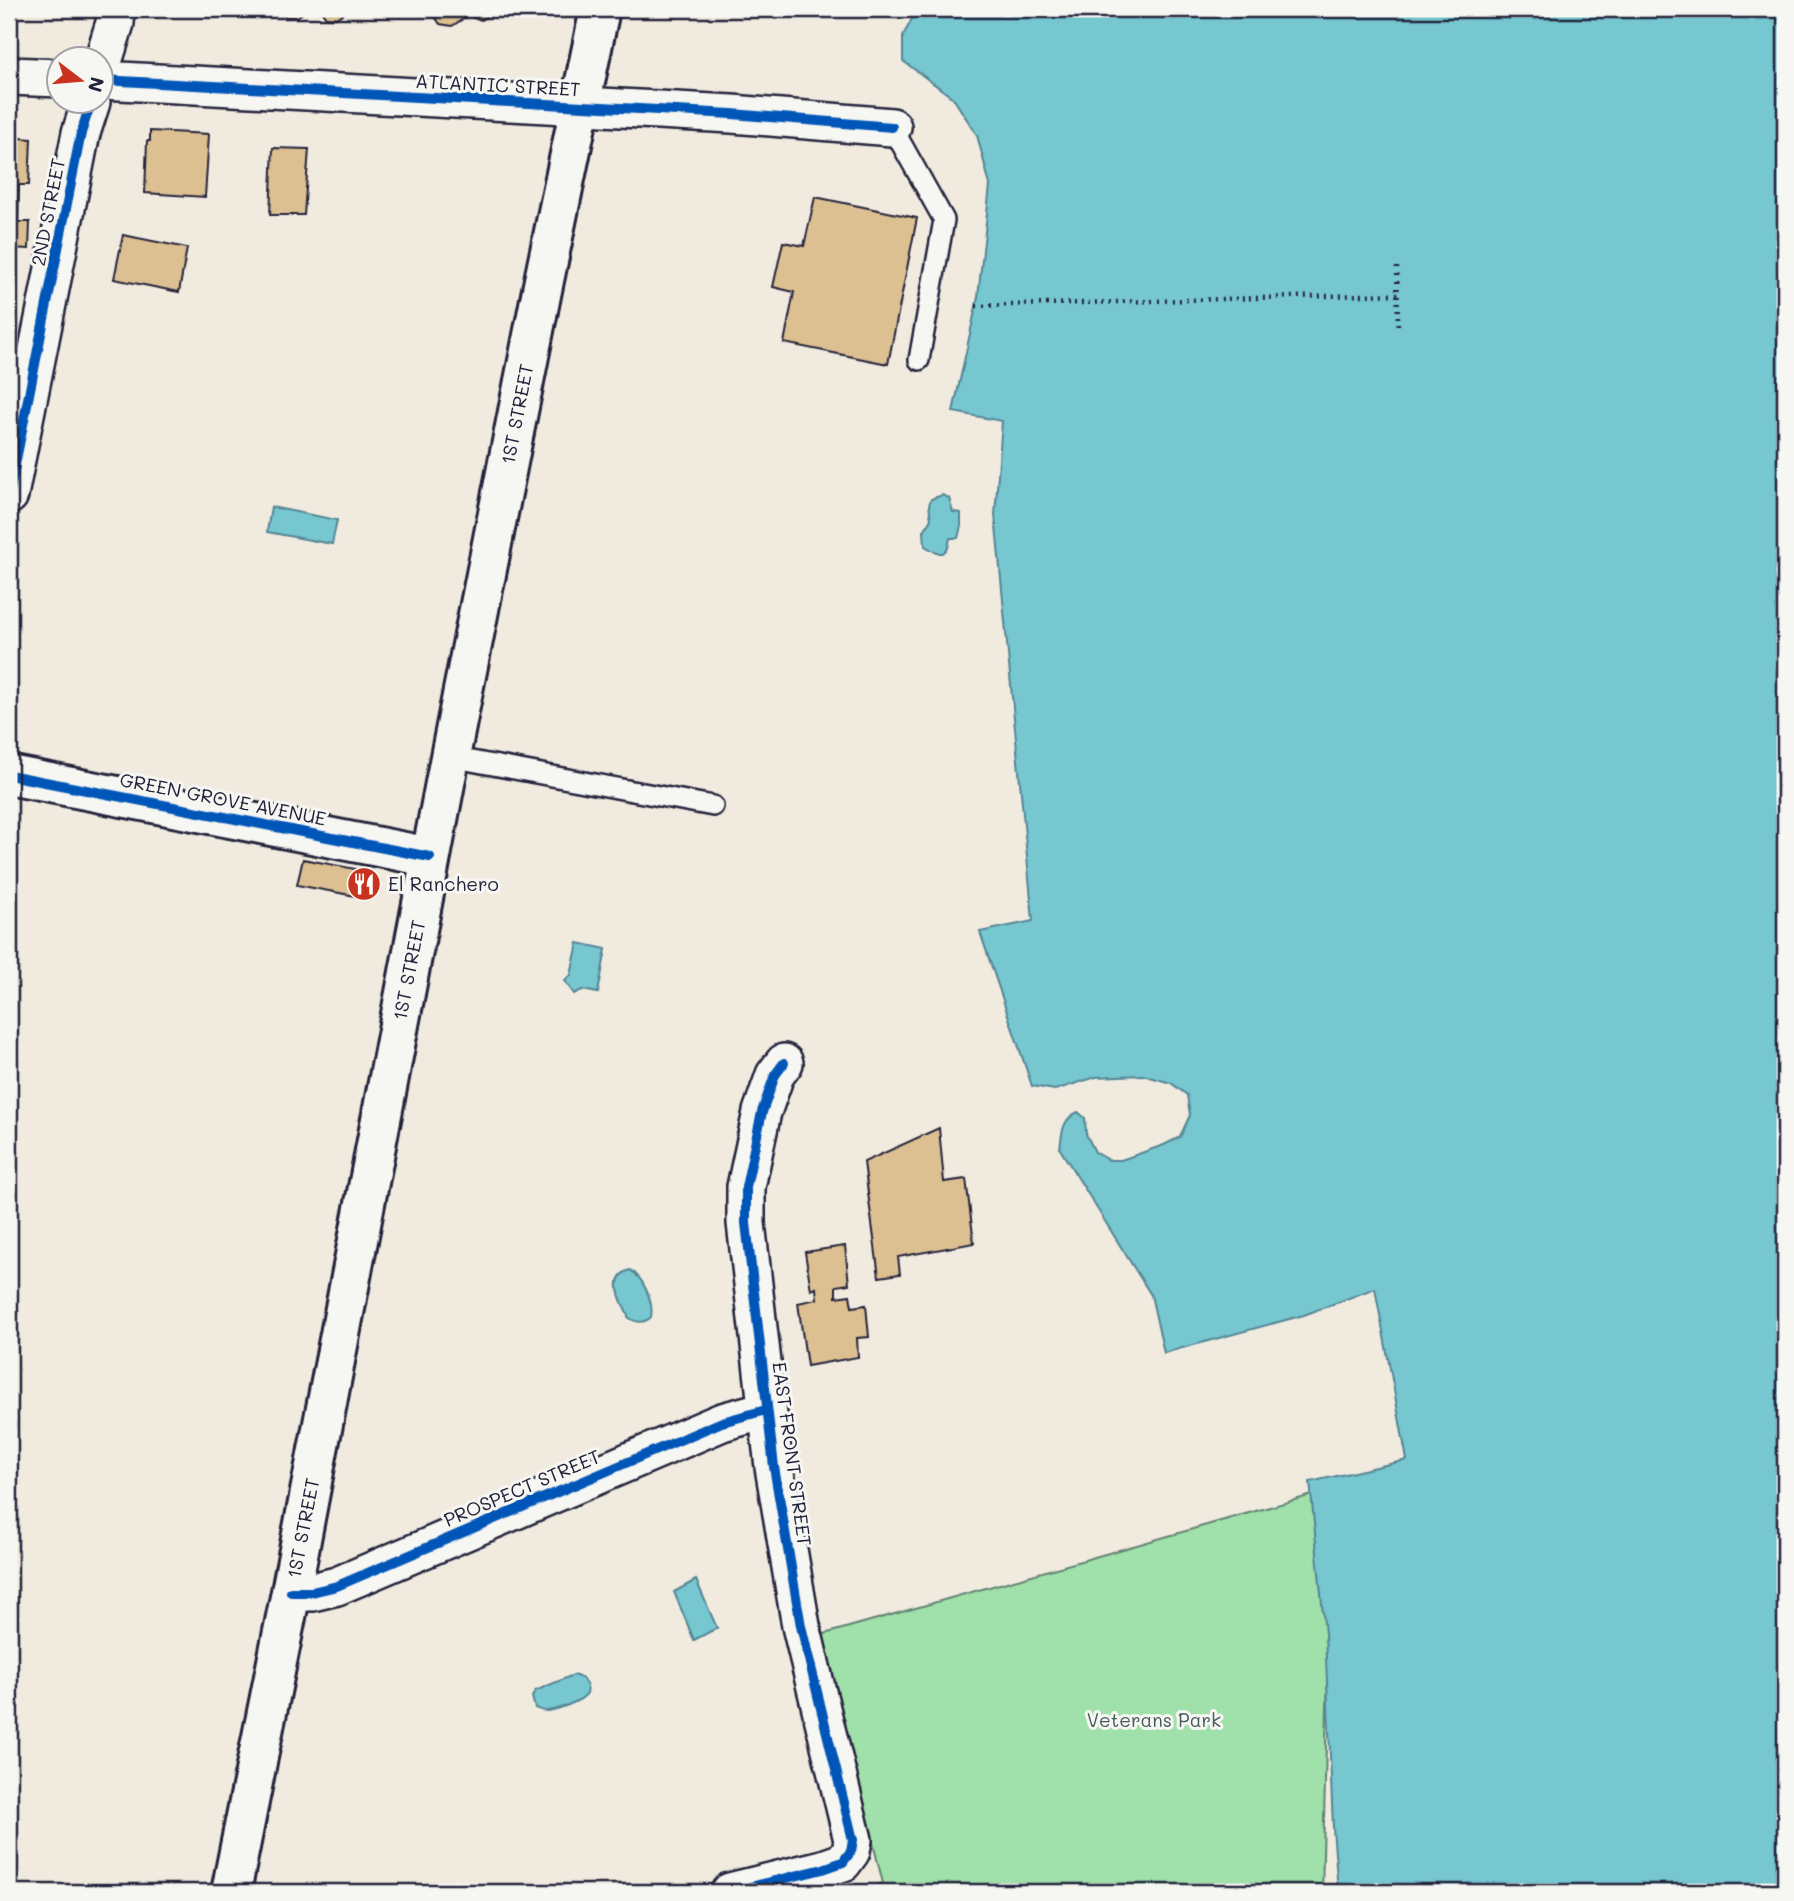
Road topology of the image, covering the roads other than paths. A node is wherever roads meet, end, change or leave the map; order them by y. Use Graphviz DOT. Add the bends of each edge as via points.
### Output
graph roads {
  1 [pos="116,9"];
  2 [pos="600,9"];
  3 [pos="108,46"];
  4 [pos="9,76"];
  5 [pos="46,77"];
  6 [pos="116,81"];
  7 [pos="579,107"];
  8 [pos="86,116"];
  9 [pos="892,127"];
  10 [pos="919,360"];
  11 [pos="9,495"];
  12 [pos="450,757"];
  13 [pos="9,775"];
  14 [pos="713,806"];
  15 [pos="430,857"];
  16 [pos="784,1063"];
  17 [pos="766,1410"];
  18 [pos="291,1592"];
  19 [pos="232,1892"];
  20 [pos="730,1892"];
  1 -- 3 [label="street"];
  2 -- 7 [label="main road, 1ST STREET"];
  4 -- 5 [label="street"];
  6 -- 7 [label="street, ATLANTIC STREET"];
  7 -- 9 [label="street, ATLANTIC STREET"];
  7 -- 12 [label="main road, 1ST STREET"];
  8 -- 11 [label="street, 2ND STREET"];
  9 -- 10 [label="lane" via="944,220"];
  12 -- 14 [label="lane"];
  12 -- 15 [label="main road, 1ST STREET"];
  13 -- 15 [label="main road, GREEN GROVE AVENUE"];
  15 -- 18 [label="main road, 1ST STREET"];
  16 -- 17 [label="street, EAST FRONT STREET" via="762,1112 746,1187"];
  17 -- 18 [label="street, PROSPECT STREET" via="722,1422 337,1586"];
  17 -- 20 [label="street, EAST FRONT STREET" via="801,1626 853,1840 843,1862"];
  18 -- 19 [label="main road, 1ST STREET"];
}
